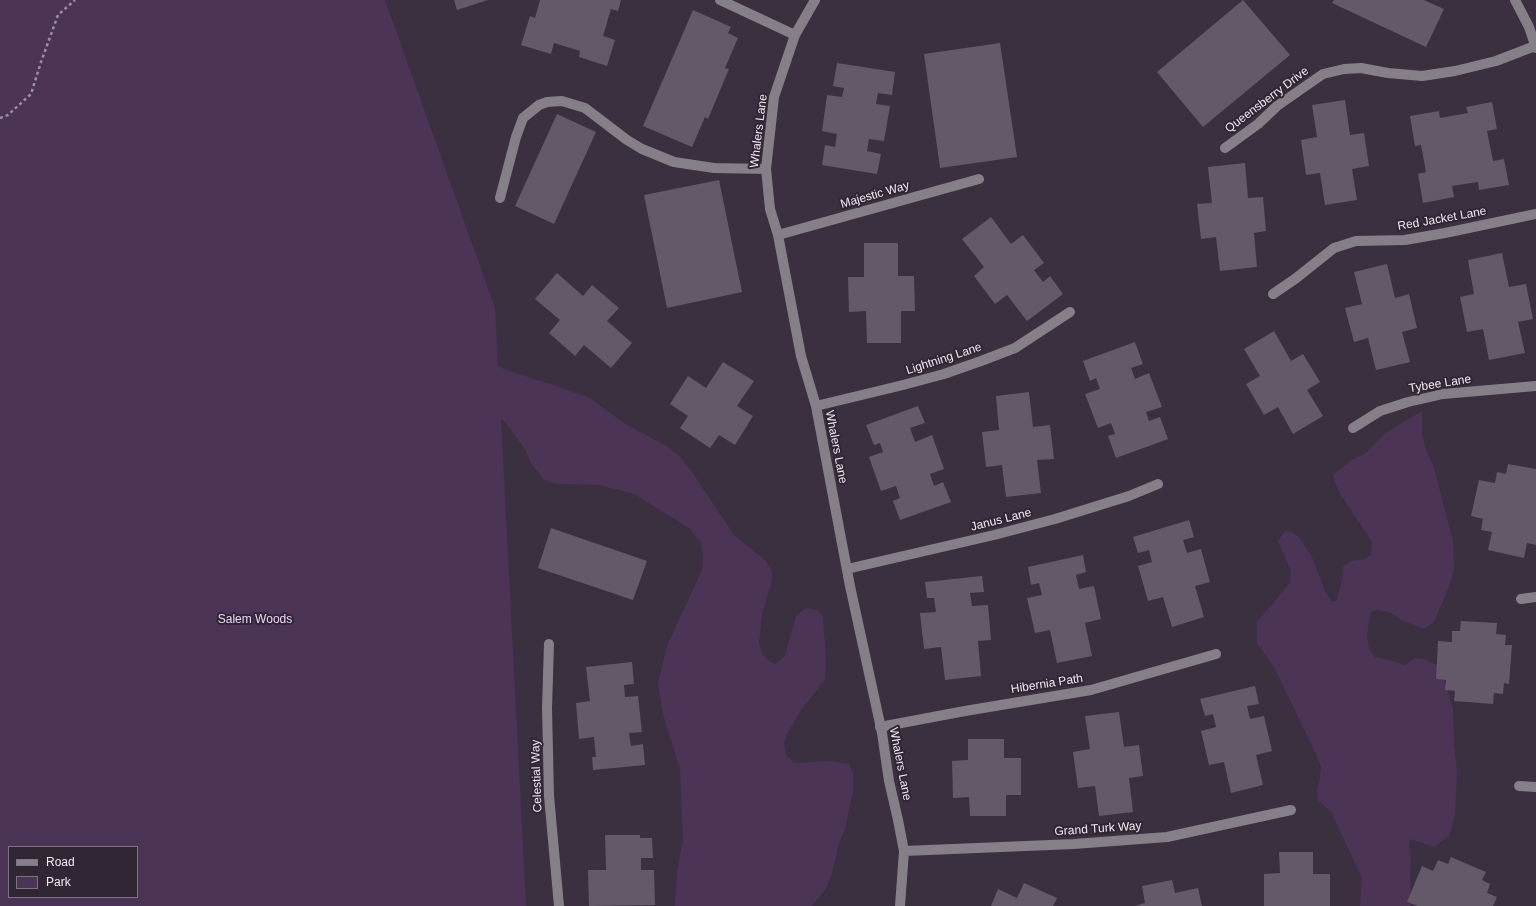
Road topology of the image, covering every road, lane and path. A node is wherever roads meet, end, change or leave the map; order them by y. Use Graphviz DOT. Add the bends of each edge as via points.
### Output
graph roads {
  1 [pos="75,0"];
  2 [pos="720,0"];
  3 [pos="815,0"];
  4 [pos="1515,0"];
  5 [pos="795,35"];
  6 [pos="1536,47"];
  7 [pos="0,118"];
  8 [pos="1225,148"];
  9 [pos="766,169"];
  10 [pos="979,179"];
  11 [pos="500,198"];
  12 [pos="1536,214"];
  13 [pos="778,235"];
  14 [pos="1273,294"];
  15 [pos="1070,312"];
  16 [pos="1536,386"];
  17 [pos="816,406"];
  18 [pos="1353,428"];
  19 [pos="1158,484"];
  20 [pos="847,569"];
  21 [pos="1536,598"];
  22 [pos="1521,599"];
  23 [pos="549,644"];
  24 [pos="1216,654"];
  25 [pos="880,727"];
  26 [pos="1519,786"];
  27 [pos="1536,787"];
  28 [pos="1291,810"];
  29 [pos="904,851"];
  30 [pos="559,906"];
  31 [pos="900,906"];
  1 -- 7 [label="path" via="58,15 31,94 8,115"];
  2 -- 5 [label="street"];
  3 -- 5 [label="street, Whalers Lane"];
  4 -- 6 [label="street"];
  5 -- 9 [label="street, Whalers Lane" via="774,97"];
  6 -- 8 [label="street, Queensberry Drive" via="1496,61 1422,76 1361,68 1323,74 1277,106 1258,124"];
  9 -- 11 [label="street" via="714,168 674,162 627,140 585,108 562,101 547,102 523,118"];
  9 -- 13 [label="street, Whalers Lane" via="770,210"];
  10 -- 13 [label="street, Majestic Way"];
  12 -- 14 [label="street, Red Jacket Lane" via="1405,240 1356,241 1334,248"];
  13 -- 17 [label="street, Whalers Lane" via="801,356"];
  15 -- 17 [label="street, Lightning Lane" via="1015,348 981,361 944,374"];
  16 -- 18 [label="street, Tybee Lane" via="1443,394 1408,402 1380,411"];
  17 -- 20 [label="street, Whalers Lane"];
  19 -- 20 [label="street, Janus Lane" via="1129,496 1055,519"];
  20 -- 25 [label="street, Whalers Lane"];
  21 -- 22 [label="street"];
  23 -- 30 [label="street, Celestial Way" via="549,796"];
  24 -- 25 [label="street, Hibernia Path" via="1091,690"];
  25 -- 29 [label="street, Whalers Lane"];
  26 -- 27 [label="street"];
  28 -- 29 [label="street, Grand Turk Way" via="1167,837"];
  29 -- 31 [label="street, Whalers Lane"];
}
